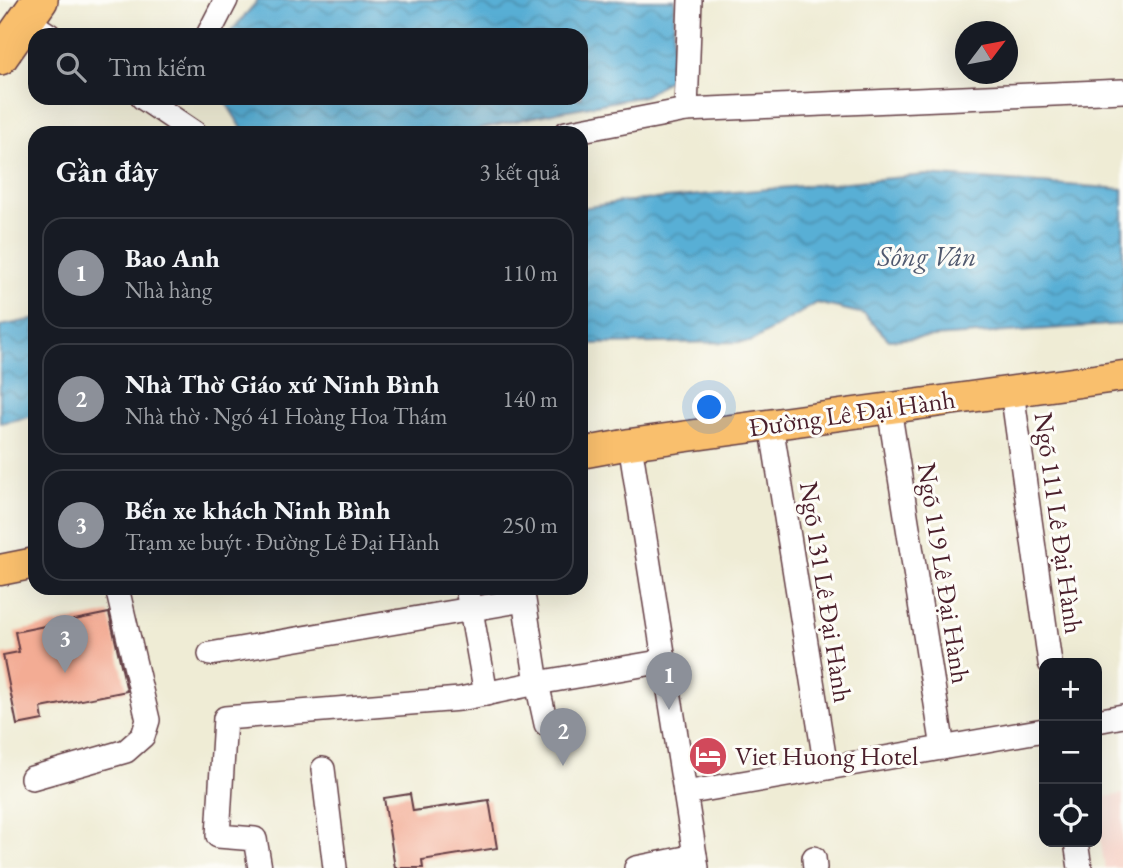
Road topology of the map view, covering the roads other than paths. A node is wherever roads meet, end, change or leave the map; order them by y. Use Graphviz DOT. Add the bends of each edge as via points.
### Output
graph roads {
  1 [pos="226,0"];
  2 [pos="690,0"];
  3 [pos="28,28"];
  4 [pos="212,28"];
  5 [pos="0,57"];
  6 [pos="1123,91"];
  7 [pos="171,106"];
  8 [pos="686,110"];
  9 [pos="189,126"];
  10 [pos="588,129"];
  11 [pos="1123,376"];
  12 [pos="1012,391"];
  13 [pos="889,408"];
  14 [pos="771,424"];
  15 [pos="630,443"];
  16 [pos="588,452"];
  17 [pos="0,554"];
  18 [pos="21,566"];
  19 [pos="119,595"];
  20 [pos="469,598"];
  21 [pos="210,654"];
  22 [pos="1050,658"];
  23 [pos="665,661"];
  24 [pos="537,683"];
  25 [pos="486,694"];
  26 [pos="1123,716"];
  27 [pos="1102,720"];
  28 [pos="546,724"];
  29 [pos="1039,731"];
  30 [pos="943,748"];
  31 [pos="826,768"];
  32 [pos="323,769"];
  33 [pos="32,778"];
  34 [pos="685,793"];
  35 [pos="1077,847"];
  36 [pos="696,862"];
  37 [pos="260,868"];
  38 [pos="335,868"];
  39 [pos="636,868"];
  40 [pos="1080,868"];
  1 -- 4 [label="street"];
  2 -- 8 [label="street"];
  3 -- 5 [label="highway"];
  6 -- 8 [label="street"];
  7 -- 9 [label="street"];
  8 -- 10 [label="street"];
  11 -- 12 [label="main road, Đường Lê Đại Hành"];
  12 -- 13 [label="main road, Đường Lê Đại Hành"];
  12 -- 22 [label="street, Ngõ 111 Lê Đại Hành"];
  13 -- 14 [label="main road, Đường Lê Đại Hành"];
  13 -- 30 [label="street, Ngõ 119 Lê Đại Hành"];
  14 -- 15 [label="main road, Đường Lê Đại Hành"];
  14 -- 31 [label="street, Ngõ 131 Lê Đại Hành"];
  15 -- 16 [label="main road, Đường Lê Đại Hành"];
  15 -- 23 [label="street"];
  17 -- 18 [label="main road"];
  19 -- 33 [label="street" via="148,720 143,736 125,751"];
  20 -- 21 [label="street"];
  20 -- 24 [label="street" via="524,600"];
  20 -- 25 [label="street"];
  23 -- 24 [label="street"];
  23 -- 34 [label="street"];
  24 -- 25 [label="street"];
  24 -- 28 [label="street"];
  25 -- 37 [label="street" via="225,718 218,836 256,839"];
  26 -- 27 [label="street"];
  29 -- 30 [label="street"];
  30 -- 31 [label="street"];
  31 -- 34 [label="street"];
  32 -- 38 [label="street"];
  34 -- 36 [label="street"];
  35 -- 40 [label="street"];
  36 -- 39 [label="street"];
}
